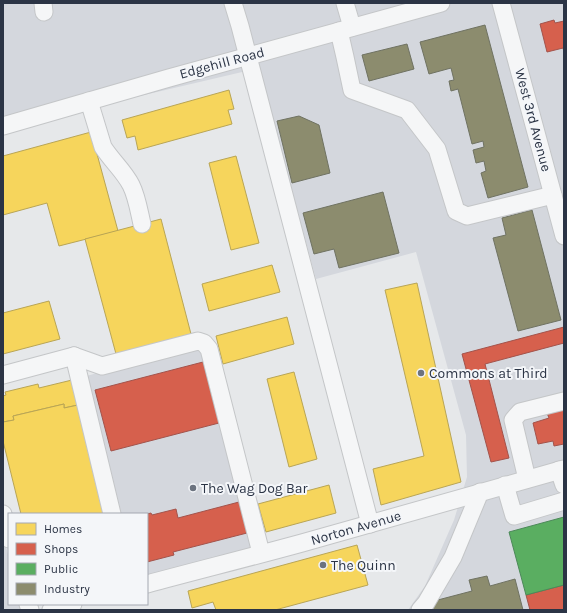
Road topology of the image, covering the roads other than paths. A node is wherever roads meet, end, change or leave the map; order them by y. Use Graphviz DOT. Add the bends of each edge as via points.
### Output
graph roads {
  1 [pos="233,3"];
  2 [pos="345,3"];
  3 [pos="441,3"];
  4 [pos="502,3"];
  5 [pos="345,29"];
  6 [pos="248,56"];
  7 [pos="90,101"];
  8 [pos="3,126"];
  9 [pos="553,196"];
  10 [pos="142,224"];
  11 [pos="564,236"];
  12 [pos="74,356"];
  13 [pos="3,375"];
  14 [pos="564,401"];
  15 [pos="562,475"];
  16 [pos="527,479"];
  17 [pos="505,485"];
  18 [pos="480,492"];
  19 [pos="564,501"];
  20 [pos="112,513"];
  21 [pos="3,514"];
  22 [pos="370,524"];
  23 [pos="8,535"];
  24 [pos="261,553"];
  25 [pos="148,584"];
  26 [pos="69,605"];
  27 [pos="51,610"];
  28 [pos="420,610"];
  1 -- 6 [label="street"];
  2 -- 5 [label="street"];
  3 -- 5 [label="street, Edgehill Road"];
  4 -- 9 [label="street, West 3rd Avenue"];
  5 -- 6 [label="street, Edgehill Road"];
  5 -- 9 [label="street" via="345,57 352,90 407,110 437,149 456,211 467,216"];
  6 -- 7 [label="street, Edgehill Road"];
  6 -- 22 [label="street"];
  7 -- 8 [label="street, Edgehill Road"];
  7 -- 10 [label="street" via="104,147 131,185"];
  9 -- 11 [label="street, West 3rd Avenue"];
  12 -- 13 [label="street"];
  12 -- 20 [label="street"];
  12 -- 24 [label="street" via="102,366 198,341 204,343 209,349"];
  14 -- 16 [label="street" via="520,412 513,420"];
  15 -- 16 [label="street, Norton Avenue"];
  16 -- 17 [label="street, Norton Avenue"];
  17 -- 18 [label="street, Norton Avenue"];
  17 -- 19 [label="street" via="514,516"];
  18 -- 22 [label="street, Norton Avenue"];
  18 -- 28 [label="street" via="453,557"];
  21 -- 23 [label="street"];
  22 -- 24 [label="street, Norton Avenue"];
  24 -- 25 [label="street, Norton Avenue"];
  26 -- 27 [label="street"];
}
